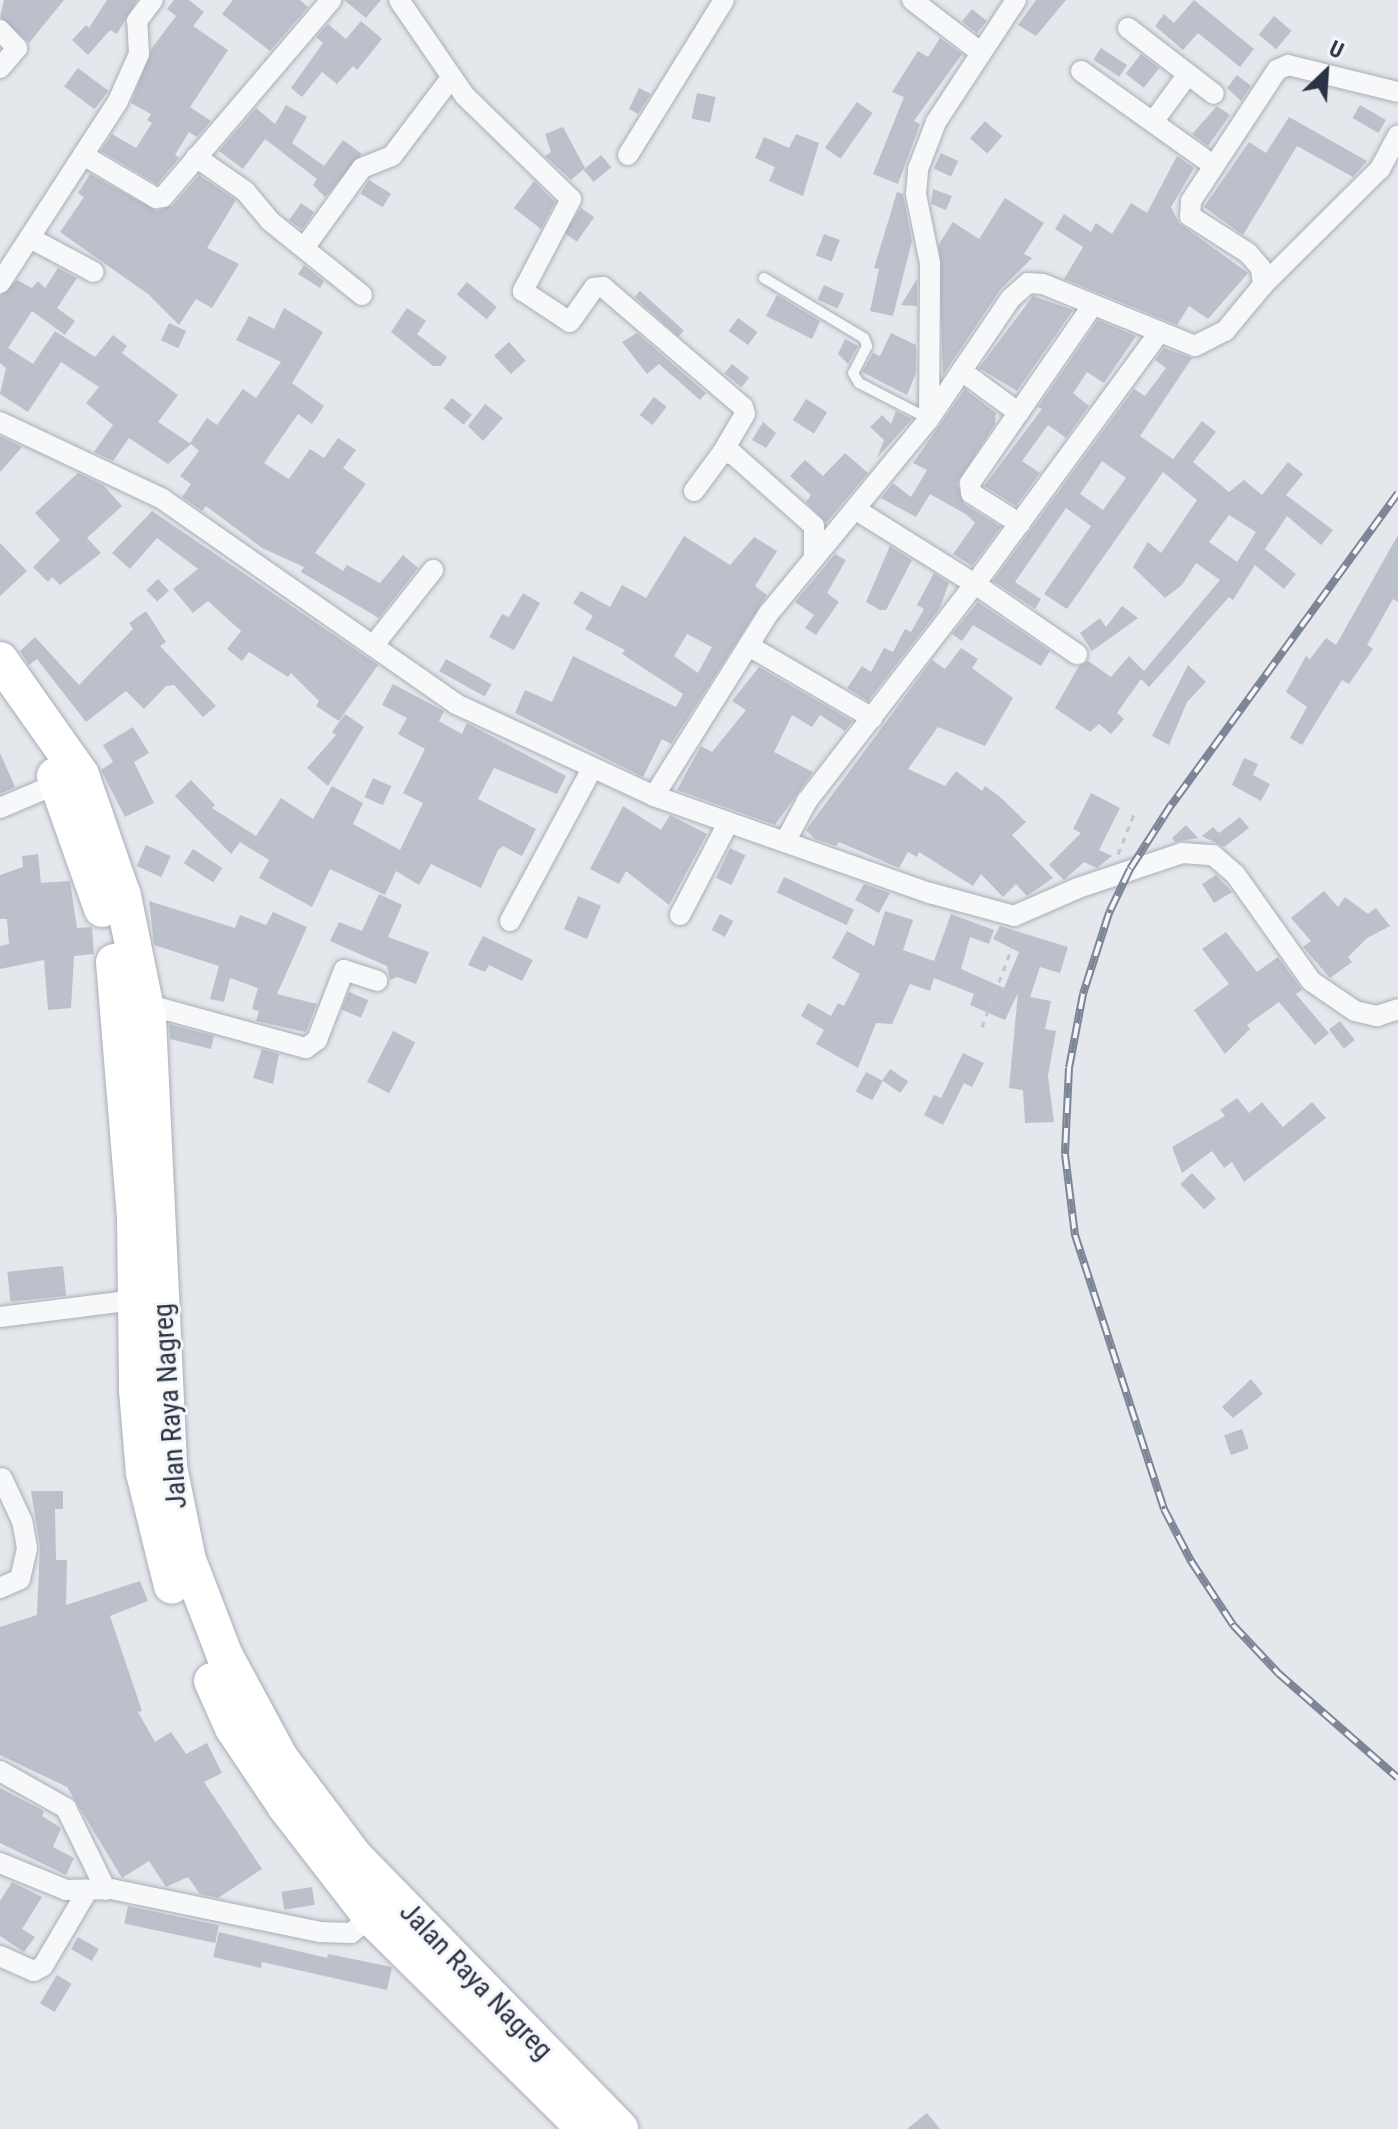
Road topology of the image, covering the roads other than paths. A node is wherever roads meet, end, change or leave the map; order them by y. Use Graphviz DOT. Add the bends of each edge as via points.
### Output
graph roads {
  1 [pos="153,0"];
  2 [pos="331,0"];
  3 [pos="399,0"];
  4 [pos="724,0"];
  5 [pos="912,0"];
  6 [pos="1016,0"];
  7 [pos="1128,28"];
  8 [pos="0,30"];
  9 [pos="980,52"];
  10 [pos="0,68"];
  11 [pos="1081,71"];
  12 [pos="1188,74"];
  13 [pos="451,78"];
  14 [pos="1398,92"];
  15 [pos="1214,94"];
  16 [pos="1153,122"];
  17 [pos="1398,135"];
  18 [pos="83,155"];
  19 [pos="628,155"];
  20 [pos="196,157"];
  21 [pos="1214,166"];
  22 [pos="30,238"];
  23 [pos="304,248"];
  24 [pos="94,272"];
  25 [pos="764,278"];
  26 [pos="0,283"];
  27 [pos="1263,285"];
  28 [pos="362,295"];
  29 [pos="1092,306"];
  30 [pos="1159,333"];
  31 [pos="963,372"];
  32 [pos="1019,413"];
  33 [pos="929,419"];
  34 [pos="0,422"];
  35 [pos="722,453"];
  36 [pos="694,491"];
  37 [pos="858,511"];
  38 [pos="1020,524"];
  39 [pos="814,558"];
  40 [pos="433,570"];
  41 [pos="975,584"];
  42 [pos="373,646"];
  43 [pos="749,646"];
  44 [pos="1077,654"];
  45 [pos="0,660"];
  46 [pos="0,700"];
  47 [pos="872,718"];
  48 [pos="592,769"];
  49 [pos="59,783"];
  50 [pos="654,796"];
  51 [pos="0,808"];
  52 [pos="728,823"];
  53 [pos="785,842"];
  54 [pos="680,915"];
  55 [pos="510,921"];
  56 [pos="377,981"];
  57 [pos="145,1004"];
  58 [pos="1398,1009"];
  59 [pos="134,1300"];
  60 [pos="0,1317"];
  61 [pos="1,1477"];
  62 [pos="0,1588"];
  63 [pos="0,1771"];
  64 [pos="0,1863"];
  65 [pos="96,1891"];
  66 [pos="371,1917"];
  67 [pos="0,1956"];
  68 [pos="585,2129"];
  69 [pos="620,2129"];
  1 -- 18 [label="street" via="137,21 140,44 131,76"];
  2 -- 20 [label="street"];
  3 -- 13 [label="street"];
  4 -- 19 [label="street"];
  5 -- 9 [label="street"];
  6 -- 9 [label="street"];
  7 -- 12 [label="street"];
  8 -- 10 [label="street" via="17,48"];
  9 -- 33 [label="street" via="936,122 918,169 916,194 930,263"];
  11 -- 16 [label="street"];
  12 -- 15 [label="street"];
  12 -- 16 [label="street"];
  13 -- 23 [label="street" via="392,156 362,168"];
  13 -- 35 [label="street" via="571,199 523,291 570,322 597,286 615,297 743,407 745,414"];
  14 -- 21 [label="street" via="1282,66"];
  16 -- 21 [label="street"];
  17 -- 27 [label="street" via="1380,169"];
  18 -- 20 [label="street" via="161,198"];
  18 -- 22 [label="street"];
  20 -- 23 [label="street" via="245,191 270,221"];
  21 -- 27 [label="street" via="1191,201 1190,216 1248,253 1261,268"];
  22 -- 24 [label="street"];
  22 -- 26 [label="street"];
  23 -- 28 [label="street"];
  25 -- 33 [label="lane" via="864,338 867,346 853,373 859,383"];
  27 -- 30 [label="street" via="1225,331 1200,346"];
  29 -- 30 [label="street"];
  29 -- 31 [label="street" via="1043,284 1020,286"];
  29 -- 32 [label="street"];
  30 -- 38 [label="street"];
  31 -- 32 [label="street"];
  31 -- 33 [label="street"];
  32 -- 38 [label="street" via="968,490"];
  33 -- 37 [label="street"];
  34 -- 42 [label="street" via="161,498"];
  35 -- 36 [label="street"];
  35 -- 39 [label="street" via="733,454 814,526"];
  37 -- 39 [label="street"];
  37 -- 41 [label="street"];
  38 -- 41 [label="street"];
  39 -- 43 [label="street"];
  40 -- 42 [label="street"];
  41 -- 44 [label="street"];
  41 -- 47 [label="street"];
  42 -- 48 [label="street" via="495,727"];
  43 -- 47 [label="street"];
  43 -- 50 [label="street"];
  45 -- 57 [label="highway, Jalan Raya Nagreg" via="63,743 99,814 123,896"];
  46 -- 49 [label="highway, Jalan Raya Nagreg"];
  47 -- 53 [label="street" via="807,801"];
  48 -- 50 [label="street"];
  48 -- 55 [label="street"];
  49 -- 51 [label="street"];
  49 -- 59 [label="highway, Jalan Raya Nagreg" via="98,895 120,999 135,1218"];
  50 -- 52 [label="street"];
  52 -- 53 [label="street"];
  52 -- 54 [label="street"];
  53 -- 58 [label="street" via="995,913 1025,912 1182,853 1213,855 1241,883 1320,988 1355,1011 1377,1016"];
  56 -- 57 [label="street" via="344,970 317,1040 306,1048"];
  57 -- 69 [label="highway, Jalan Raya Nagreg" via="161,1220 169,1467 188,1560 224,1654 280,1758 354,1856"];
  59 -- 60 [label="street"];
  59 -- 66 [label="highway, Jalan Raya Nagreg" via="144,1473 164,1566 233,1728"];
  61 -- 62 [label="street" via="22,1521 27,1548 20,1579"];
  63 -- 65 [label="street" via="66,1808"];
  64 -- 65 [label="street"];
  65 -- 66 [label="street" via="320,1932 351,1933"];
  65 -- 67 [label="street" via="43,1966 34,1971"];
  66 -- 68 [label="highway, Jalan Raya Nagreg"];
}
